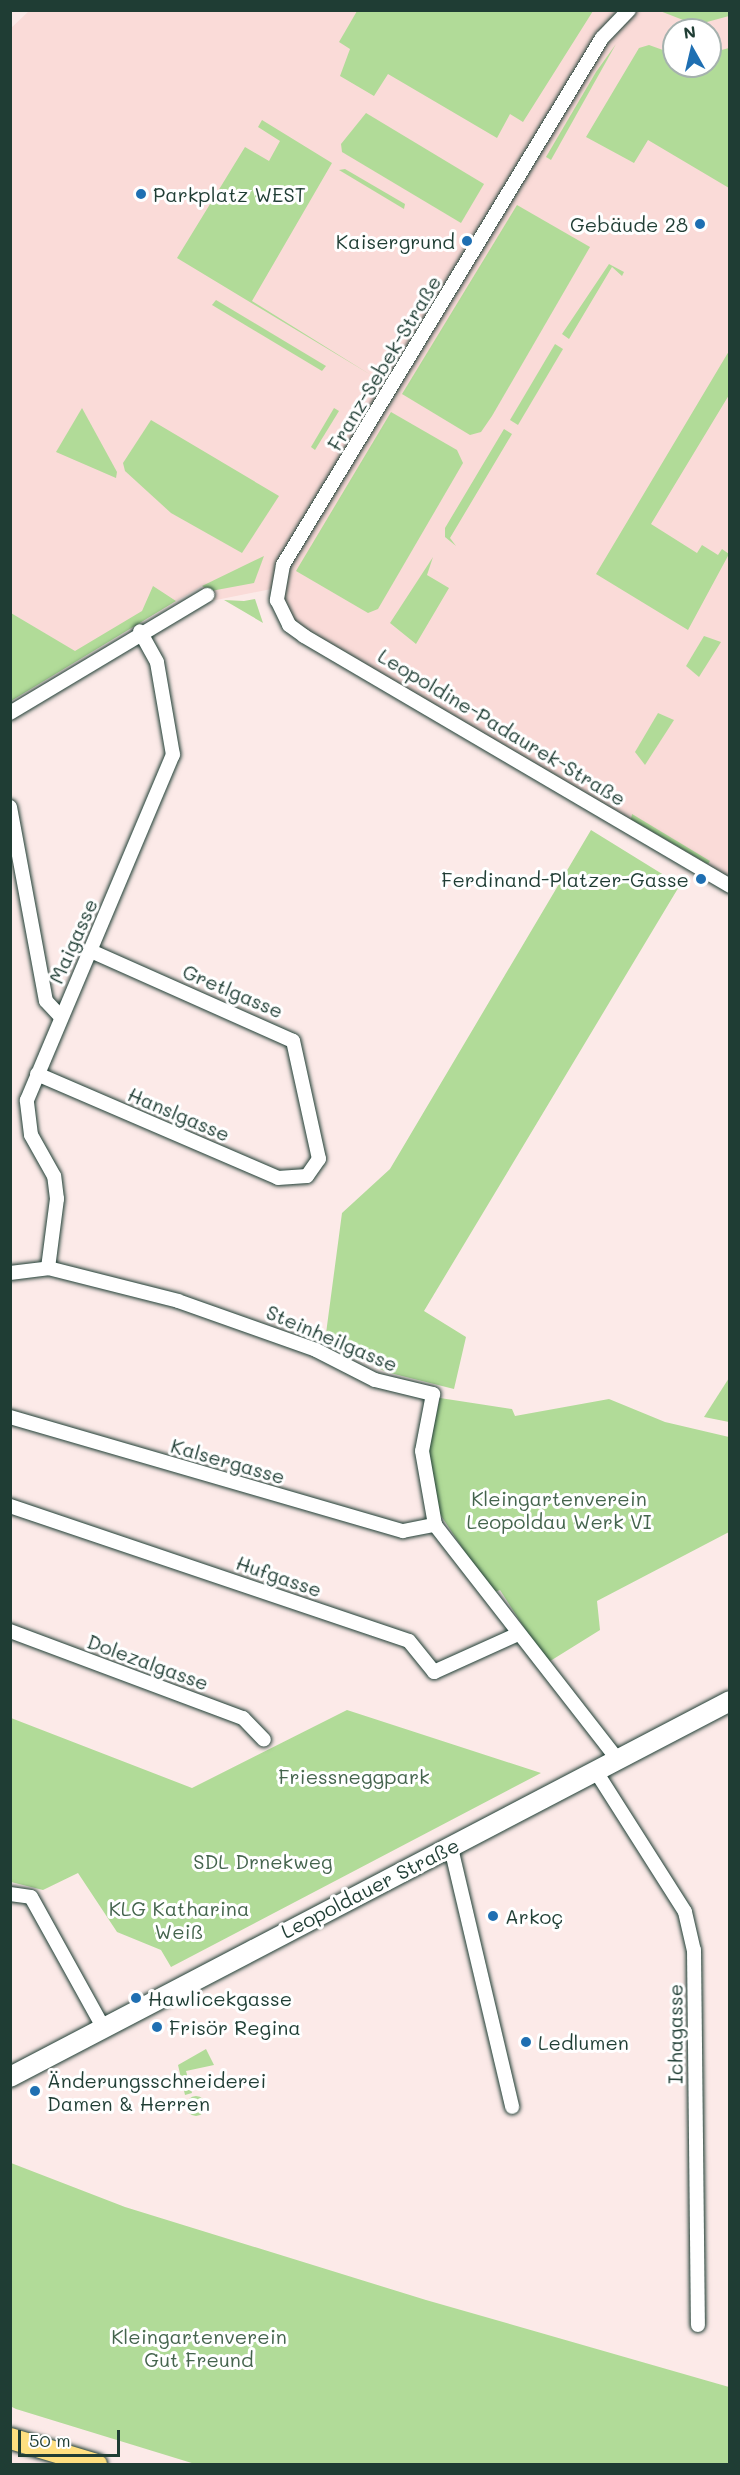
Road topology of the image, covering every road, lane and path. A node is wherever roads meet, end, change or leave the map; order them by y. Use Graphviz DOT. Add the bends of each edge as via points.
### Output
graph roads {
  1 [pos="629,10"];
  2 [pos="276,588"];
  3 [pos="207,595"];
  4 [pos="140,631"];
  5 [pos="10,713"];
  6 [pos="10,807"];
  7 [pos="729,886"];
  8 [pos="91,951"];
  9 [pos="61,1017"];
  10 [pos="37,1074"];
  11 [pos="307,1176"];
  12 [pos="48,1268"];
  13 [pos="10,1273"];
  14 [pos="10,1417"];
  15 [pos="10,1506"];
  16 [pos="435,1525"];
  17 [pos="10,1631"];
  18 [pos="518,1634"];
  19 [pos="729,1701"];
  20 [pos="264,1740"];
  21 [pos="617,1759"];
  22 [pos="595,1770"];
  23 [pos="451,1848"];
  24 [pos="18,1893"];
  25 [pos="102,2027"];
  26 [pos="10,2077"];
  27 [pos="512,2108"];
  28 [pos="698,2325"];
  29 [pos="10,2438"];
  30 [pos="10,2446"];
  31 [pos="66,2464"];
  32 [pos="96,2464"];
  1 -- 2 [label="street, Franz-Sebek-Straße" via="596,48 283,565"];
  2 -- 7 [label="street, Leopoldine-Padaurek-Straße" via="280,611 304,636"];
  3 -- 4 [label="street"];
  4 -- 5 [label="street"];
  4 -- 8 [label="street, Maigasse" via="157,662 173,755"];
  6 -- 9 [label="street" via="46,1001"];
  8 -- 9 [label="street, Maigasse"];
  8 -- 11 [label="street, Gretlgasse" via="293,1041 319,1148 319,1160"];
  9 -- 10 [label="street, Maigasse"];
  10 -- 11 [label="street, Hanslgasse" via="278,1178"];
  10 -- 12 [label="street, Maigasse" via="26,1120 54,1176 57,1199"];
  12 -- 13 [label="street, Steinheilgasse"];
  12 -- 16 [label="street, Steinheilgasse" via="231,1317 375,1380 433,1394 422,1451"];
  14 -- 16 [label="street, Kalsergasse" via="403,1531"];
  15 -- 18 [label="street, Hufgasse" via="409,1641 434,1672"];
  16 -- 18 [label="street, Steinheilgasse"];
  17 -- 20 [label="street, Dolezalgasse" via="243,1718"];
  18 -- 21 [label="street, Steinheilgasse"];
  19 -- 21 [label="main road, Leopoldauer Straße"];
  21 -- 22 [label="main road, Leopoldauer Straße"];
  22 -- 23 [label="main road, Leopoldauer Straße"];
  22 -- 28 [label="street, Ichagasse" via="685,1912 694,1950"];
  23 -- 25 [label="main road, Leopoldauer Straße"];
  23 -- 27 [label="street"];
  24 -- 25 [label="street"];
  25 -- 26 [label="main road, Leopoldauer Straße"];
  29 -- 32 [label="main road"];
  30 -- 31 [label="main road"];
}
